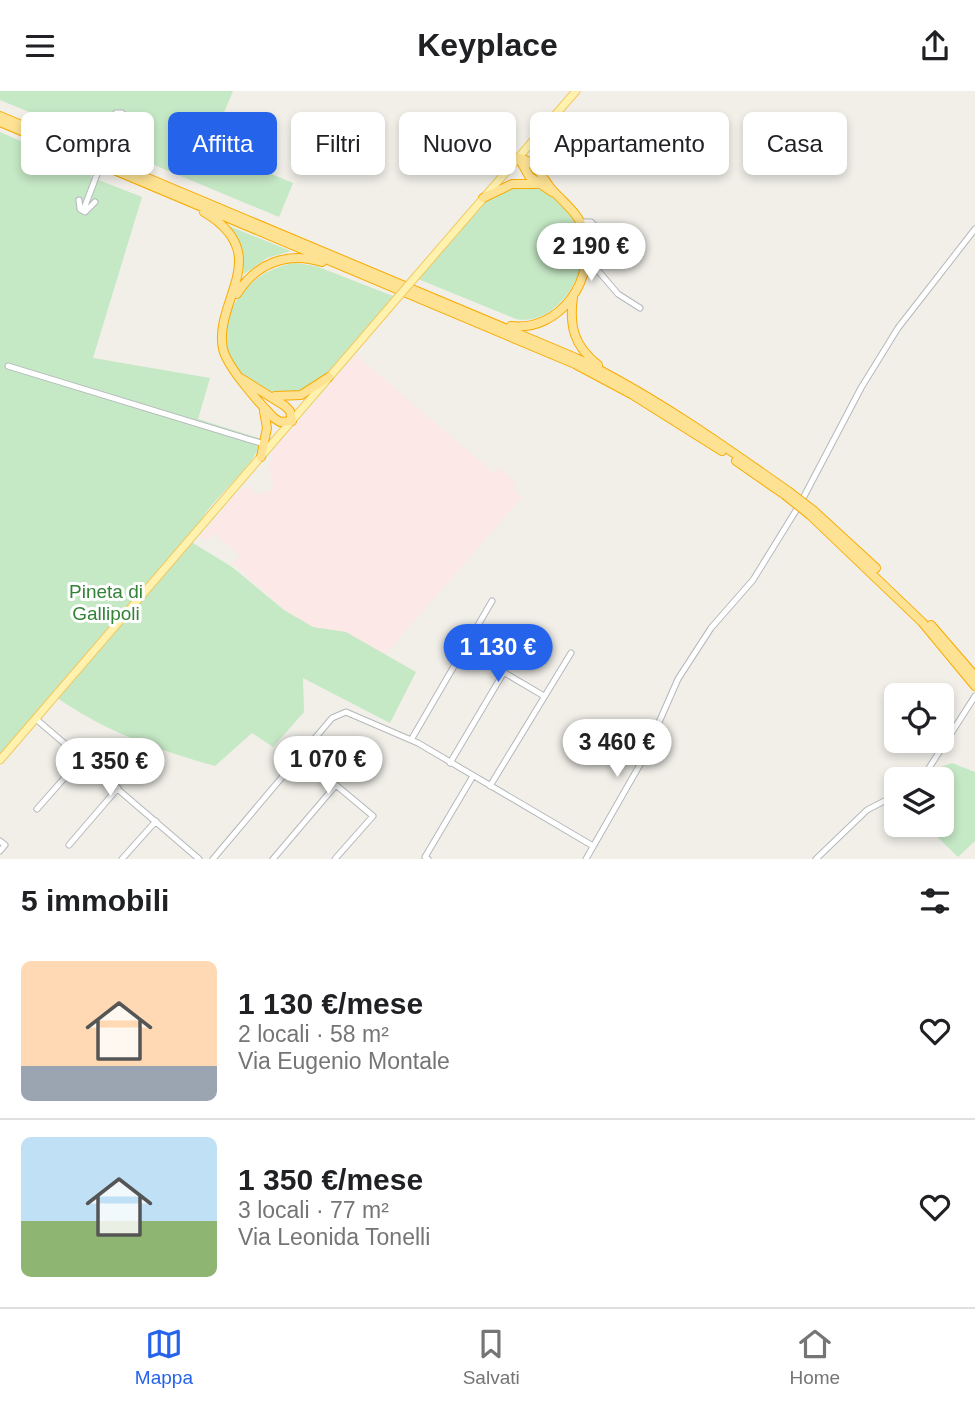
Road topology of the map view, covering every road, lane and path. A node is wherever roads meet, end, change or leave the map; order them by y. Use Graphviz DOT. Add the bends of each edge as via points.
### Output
graph roads {
  1 [pos="576,91"];
  2 [pos="557,112"];
  3 [pos="0,116"];
  4 [pos="0,122"];
  5 [pos="530,144"];
  6 [pos="519,157"];
  7 [pos="530,161"];
  8 [pos="97,175"];
  9 [pos="542,175"];
  10 [pos="135,179"];
  11 [pos="537,184"];
  12 [pos="557,195"];
  13 [pos="483,198"];
  14 [pos="79,200"];
  15 [pos="95,202"];
  16 [pos="83,211"];
  17 [pos="580,222"];
  18 [pos="975,229"];
  19 [pos="383,283"];
  20 [pos="574,294"];
  21 [pos="639,308"];
  22 [pos="224,322"];
  23 [pos="501,325"];
  24 [pos="8,366"];
  25 [pos="330,377"];
  26 [pos="615,377"];
  27 [pos="242,379"];
  28 [pos="261,391"];
  29 [pos="263,405"];
  30 [pos="292,421"];
  31 [pos="264,444"];
  32 [pos="261,457"];
  33 [pos="786,493"];
  34 [pos="492,601"];
  35 [pos="464,649"];
  36 [pos="570,653"];
  37 [pos="504,672"];
  38 [pos="974,681"];
  39 [pos="975,696"];
  40 [pos="544,697"];
  41 [pos="36,719"];
  42 [pos="411,740"];
  43 [pos="301,755"];
  44 [pos="82,758"];
  45 [pos="0,760"];
  46 [pos="450,762"];
  47 [pos="930,767"];
  48 [pos="472,776"];
  49 [pos="336,785"];
  50 [pos="490,786"];
  51 [pos="118,788"];
  52 [pos="884,801"];
  53 [pos="37,810"];
  54 [pos="156,821"];
  55 [pos="0,841"];
  56 [pos="69,845"];
  57 [pos="593,846"];
  58 [pos="0,851"];
  59 [pos="197,858"];
  60 [pos="122,859"];
  61 [pos="213,859"];
  62 [pos="273,859"];
  63 [pos="335,859"];
  64 [pos="428,859"];
  65 [pos="586,859"];
  66 [pos="816,859"];
  1 -- 2 [label="main road"];
  3 -- 23 [label="highway"];
  4 -- 10 [label="highway"];
  5 -- 6 [label="main road"];
  6 -- 7 [label="highway"];
  6 -- 11 [label="highway"];
  6 -- 13 [label="main road"];
  8 -- 16 [label="street, bridge"];
  9 -- 12 [label="highway"];
  10 -- 19 [label="highway"];
  10 -- 22 [label="highway" via="204,213 229,235 237,253 239,277"];
  11 -- 12 [label="highway"];
  11 -- 13 [label="highway" via="512,184"];
  12 -- 17 [label="highway"];
  13 -- 25 [label="main road, bridge"];
  14 -- 16 [label="street"];
  15 -- 16 [label="street"];
  17 -- 20 [label="highway" via="586,260"];
  17 -- 21 [label="street" via="591,222 600,230 594,266 618,294"];
  18 -- 57 [label="street" via="898,328 753,579 711,628 678,679 642,761"];
  19 -- 22 [label="highway" via="312,259 284,258 248,279"];
  19 -- 33 [label="highway" via="575,364 687,427"];
  20 -- 23 [label="highway" via="558,315 547,321 534,326"];
  20 -- 26 [label="highway" via="571,320 576,340 588,357"];
  22 -- 27 [label="highway" via="226,356"];
  23 -- 26 [label="highway"];
  24 -- 31 [label="street"];
  25 -- 28 [label="highway" via="301,395 279,397"];
  25 -- 30 [label="main road"];
  26 -- 33 [label="highway" via="690,422"];
  27 -- 28 [label="highway"];
  27 -- 29 [label="highway"];
  28 -- 30 [label="highway" via="288,408"];
  29 -- 30 [label="highway" via="278,421"];
  29 -- 31 [label="highway"];
  30 -- 32 [label="main road"];
  31 -- 32 [label="highway"];
  32 -- 41 [label="main road"];
  33 -- 38 [label="highway, bridge" via="922,622"];
  34 -- 35 [label="street"];
  35 -- 37 [label="street"];
  35 -- 42 [label="street"];
  36 -- 40 [label="street"];
  37 -- 40 [label="street"];
  37 -- 46 [label="street"];
  39 -- 47 [label="street"];
  40 -- 50 [label="street"];
  41 -- 44 [label="street"];
  41 -- 45 [label="main road"];
  42 -- 43 [label="street" via="344,712 332,717"];
  42 -- 46 [label="street"];
  43 -- 49 [label="street"];
  43 -- 61 [label="street"];
  44 -- 51 [label="street"];
  44 -- 53 [label="street"];
  46 -- 48 [label="street"];
  48 -- 50 [label="street"];
  48 -- 64 [label="street" via="425,857"];
  49 -- 62 [label="street"];
  49 -- 63 [label="street" via="373,815"];
  50 -- 57 [label="street"];
  51 -- 54 [label="street"];
  51 -- 56 [label="street"];
  52 -- 66 [label="street" via="867,810"];
  54 -- 59 [label="street"];
  54 -- 60 [label="street"];
  55 -- 58 [label="street" via="5,845"];
  57 -- 65 [label="street"];
}
